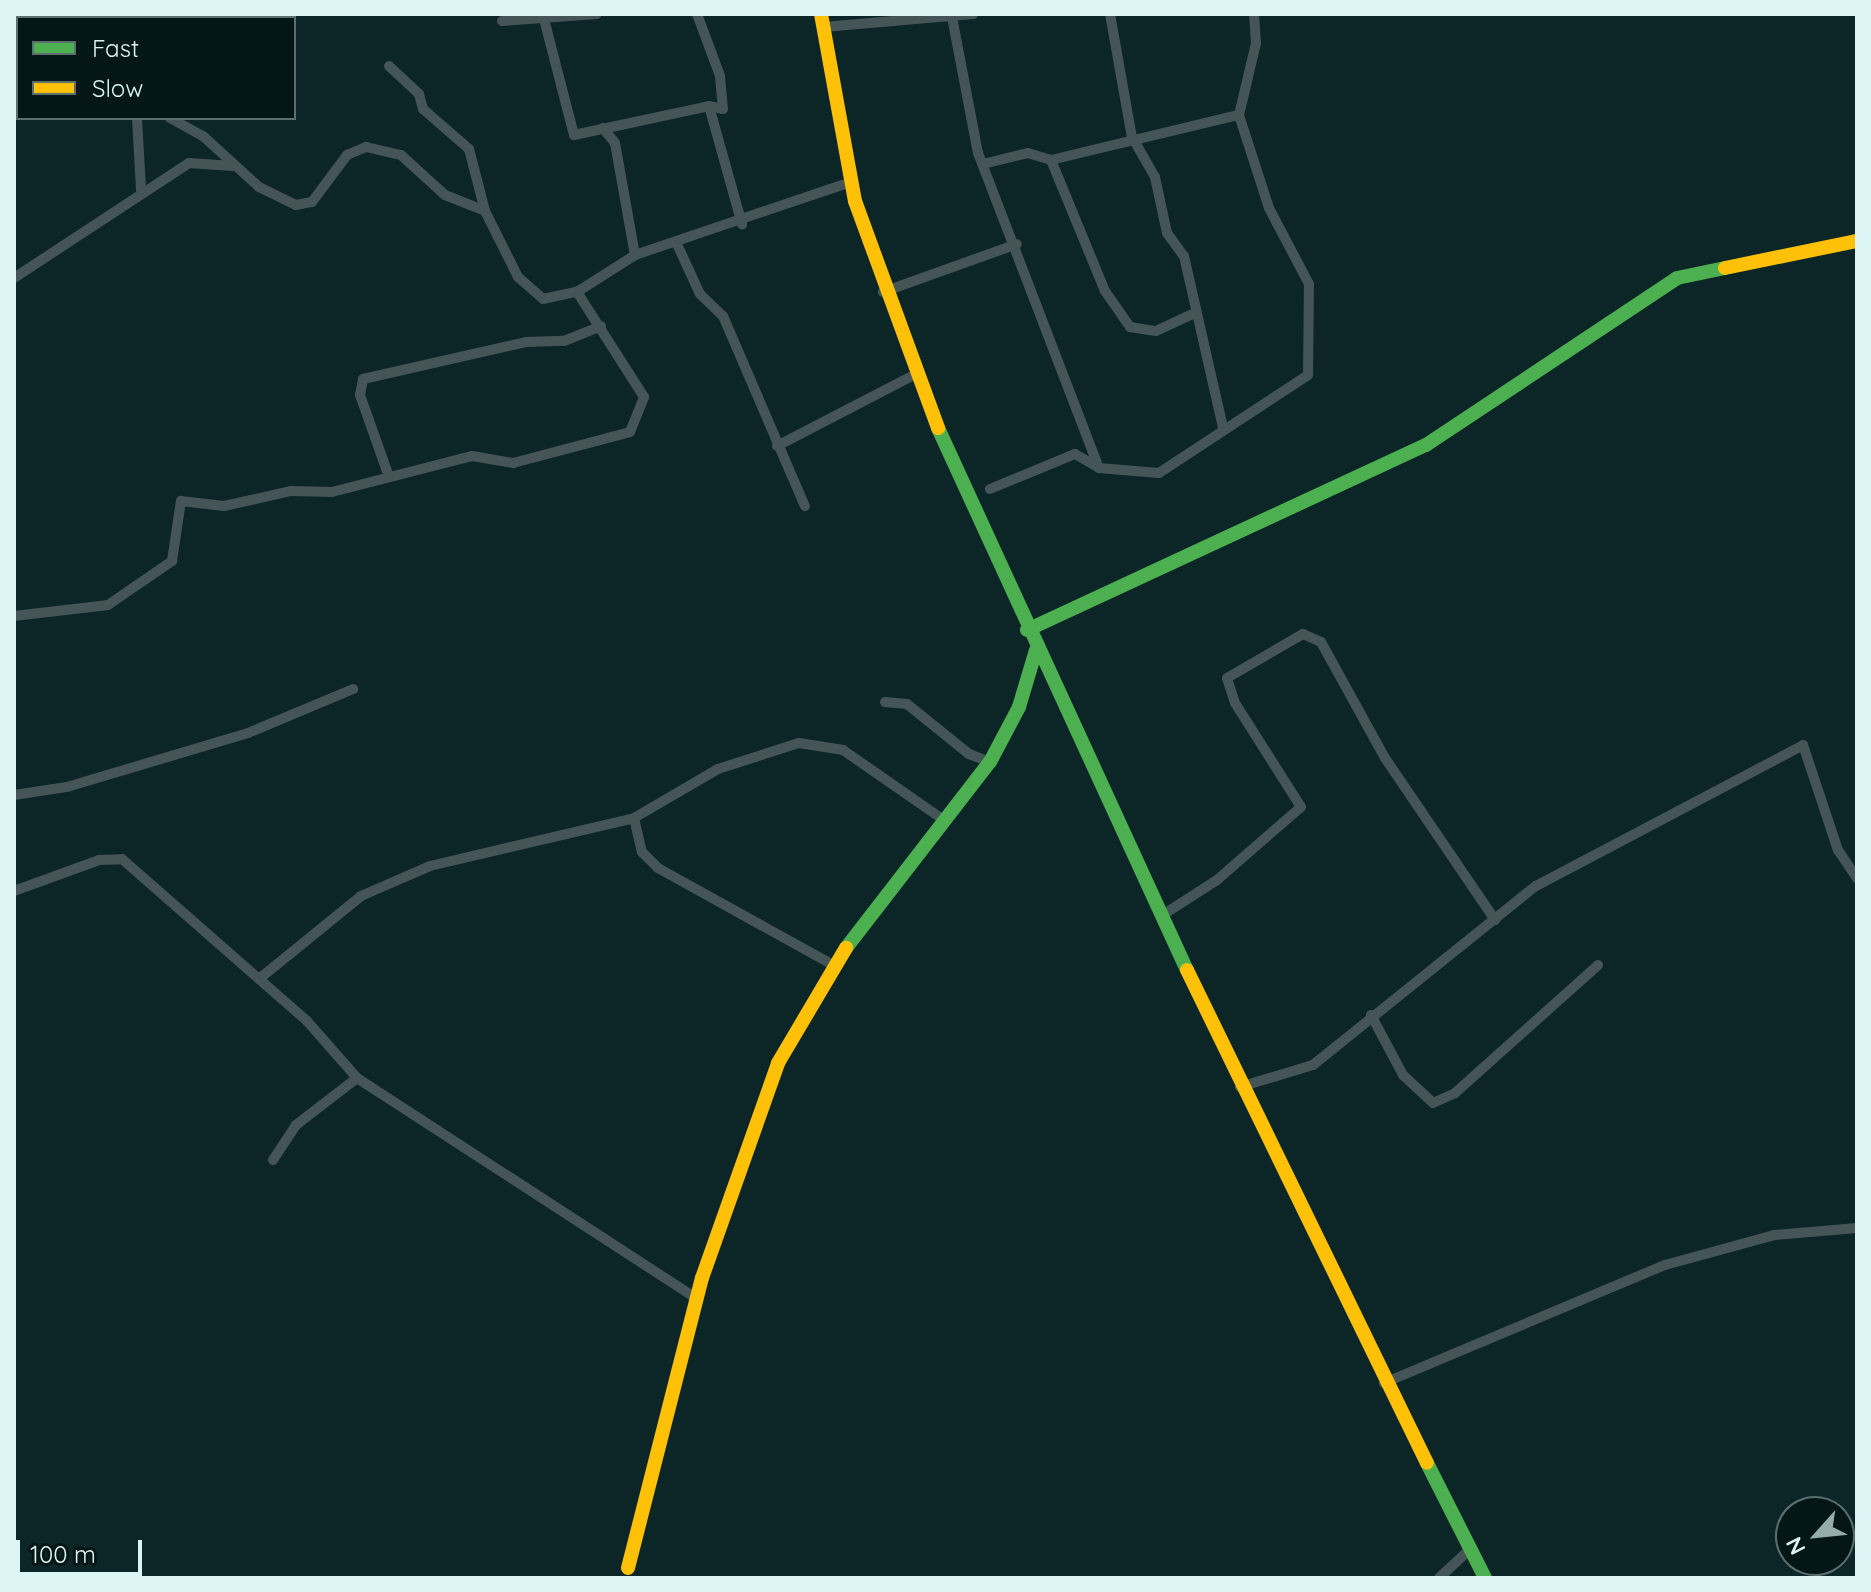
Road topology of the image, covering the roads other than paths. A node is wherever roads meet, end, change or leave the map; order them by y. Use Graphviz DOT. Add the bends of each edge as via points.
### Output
graph roads {
  1 [pos="597,14"];
  2 [pos="697,14"];
  3 [pos="973,14"];
  4 [pos="1110,14"];
  5 [pos="1254,14"];
  6 [pos="952,17"];
  7 [pos="544,19"];
  8 [pos="502,21"];
  9 [pos="822,21"];
  10 [pos="389,66"];
  11 [pos="709,106"];
  12 [pos="1239,115"];
  13 [pos="137,120"];
  14 [pos="173,120"];
  15 [pos="603,128"];
  16 [pos="1132,137"];
  17 [pos="1051,160"];
  18 [pos="983,164"];
  19 [pos="233,166"];
  20 [pos="851,182"];
  21 [pos="141,190"];
  22 [pos="485,211"];
  23 [pos="742,224"];
  24 [pos="1857,241"];
  25 [pos="676,242"];
  26 [pos="1017,244"];
  27 [pos="635,255"];
  28 [pos="14,278"];
  29 [pos="577,292"];
  30 [pos="883,292"];
  31 [pos="1192,314"];
  32 [pos="601,326"];
  33 [pos="914,375"];
  34 [pos="1223,428"];
  35 [pos="777,446"];
  36 [pos="1097,463"];
  37 [pos="388,474"];
  38 [pos="990,489"];
  39 [pos="805,506"];
  40 [pos="14,614"];
  41 [pos="1027,630"];
  42 [pos="1036,650"];
  43 [pos="353,689"];
  44 [pos="885,702"];
  45 [pos="990,762"];
  46 [pos="14,795"];
  47 [pos="634,818"];
  48 [pos="945,821"];
  49 [pos="1857,878"];
  50 [pos="14,891"];
  51 [pos="1161,916"];
  52 [pos="1495,920"];
  53 [pos="831,964"];
  54 [pos="1598,965"];
  55 [pos="259,979"];
  56 [pos="1371,1015"];
  57 [pos="357,1078"];
  58 [pos="1240,1087"];
  59 [pos="273,1160"];
  60 [pos="1857,1228"];
  61 [pos="697,1299"];
  62 [pos="1384,1383"];
  63 [pos="1469,1550"];
  64 [pos="628,1568"];
  65 [pos="1439,1578"];
  66 [pos="1485,1578"];
  1 -- 7 [label="street"];
  2 -- 11 [label="street" via="723,109"];
  3 -- 6 [label="street"];
  4 -- 16 [label="street"];
  5 -- 12 [label="street" via="1256,43"];
  6 -- 9 [label="street"];
  6 -- 18 [label="street"];
  7 -- 8 [label="street"];
  7 -- 15 [label="street" via="569,131"];
  9 -- 20 [label="street"];
  10 -- 22 [label="street" via="469,149"];
  11 -- 15 [label="street"];
  11 -- 23 [label="street"];
  12 -- 16 [label="street"];
  12 -- 34 [label="street" via="1269,208 1309,284 1311,367 1303,380"];
  13 -- 21 [label="street"];
  14 -- 19 [label="street"];
  15 -- 27 [label="street" via="617,152"];
  16 -- 17 [label="street"];
  16 -- 31 [label="street" via="1155,177 1167,233 1184,256"];
  17 -- 18 [label="street" via="1028,153"];
  17 -- 31 [label="street" via="1118,315 1142,332"];
  18 -- 26 [label="street"];
  19 -- 21 [label="street" via="189,163"];
  19 -- 22 [label="street" via="259,187 306,206 347,155 379,148 417,165 445,195"];
  20 -- 23 [label="street"];
  20 -- 30 [label="street"];
  21 -- 28 [label="street"];
  22 -- 29 [label="street" via="529,289 543,299"];
  23 -- 25 [label="street"];
  24 -- 41 [label="street" via="1677,278 1426,445"];
  25 -- 27 [label="street"];
  25 -- 35 [label="street" via="700,294 723,316"];
  26 -- 30 [label="street"];
  26 -- 36 [label="street"];
  27 -- 29 [label="street"];
  29 -- 32 [label="street"];
  30 -- 33 [label="street"];
  31 -- 34 [label="street"];
  32 -- 37 [label="street" via="564,341 526,342 363,379 360,395"];
  32 -- 37 [label="street" via="644,397 630,432 513,463 472,456"];
  33 -- 35 [label="street"];
  33 -- 41 [label="street"];
  34 -- 36 [label="street" via="1149,476"];
  35 -- 39 [label="street"];
  36 -- 38 [label="street" via="1068,455"];
  37 -- 40 [label="street" via="332,492 291,491 224,506 181,501 172,561 108,605"];
  41 -- 42 [label="street"];
  42 -- 45 [label="street" via="1019,707"];
  42 -- 51 [label="street"];
  43 -- 46 [label="street" via="248,733 67,787"];
  44 -- 45 [label="street" via="907,704 969,754"];
  45 -- 48 [label="street"];
  47 -- 48 [label="street" via="718,769 821,743"];
  47 -- 53 [label="street" via="642,852 658,868"];
  47 -- 55 [label="street" via="430,866 374,890"];
  48 -- 53 [label="street"];
  49 -- 52 [label="street" via="1838,850 1803,745 1628,832 1536,886"];
  50 -- 55 [label="street" via="99,860 122,859"];
  51 -- 52 [label="street" via="1217,880 1301,807 1235,703 1227,678 1303,634 1321,642 1385,758"];
  51 -- 58 [label="street"];
  52 -- 56 [label="street" via="1429,978"];
  53 -- 61 [label="street" via="745,1145"];
  54 -- 56 [label="street" via="1455,1093 1433,1103 1403,1075"];
  55 -- 57 [label="street"];
  56 -- 58 [label="street" via="1313,1065"];
  57 -- 59 [label="street" via="296,1125"];
  57 -- 61 [label="street"];
  58 -- 62 [label="street"];
  60 -- 62 [label="street" via="1775,1235 1665,1265"];
  61 -- 64 [label="street"];
  62 -- 63 [label="street"];
  63 -- 65 [label="street"];
  63 -- 66 [label="street"];
}
